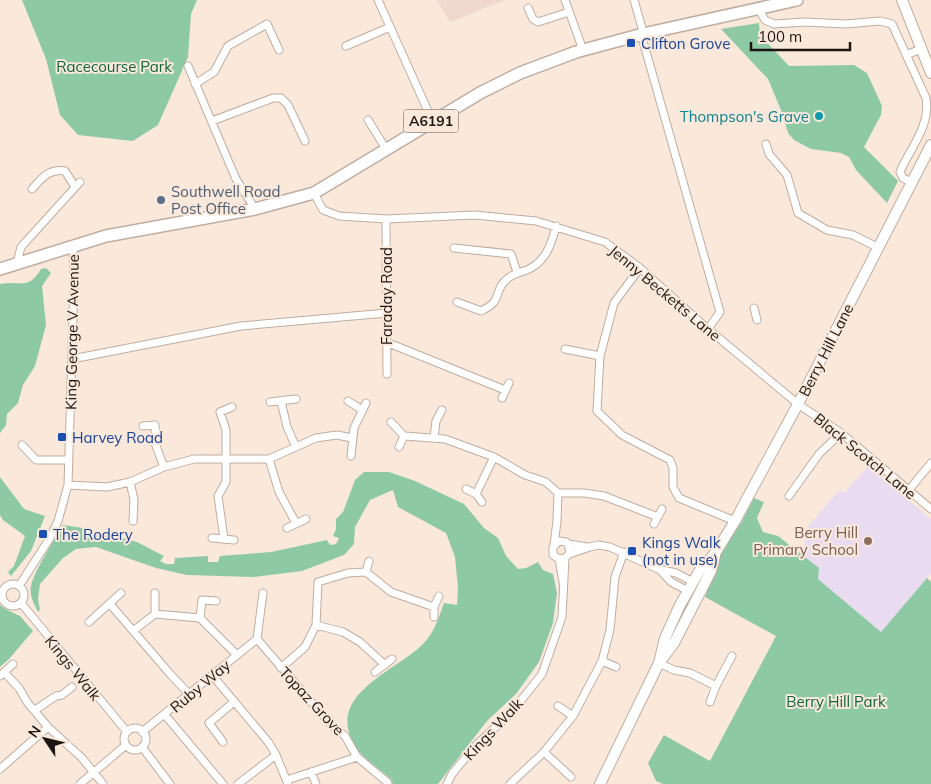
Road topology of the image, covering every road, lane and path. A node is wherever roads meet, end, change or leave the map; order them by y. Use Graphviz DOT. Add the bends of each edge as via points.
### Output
graph roads {
  1 [pos="378,0"];
  2 [pos="565,0"];
  3 [pos="634,0"];
  4 [pos="797,0"];
  5 [pos="902,0"];
  6 [pos="528,8"];
  7 [pos="758,8"];
  8 [pos="569,12"];
  9 [pos="390,27"];
  10 [pos="643,34"];
  11 [pos="346,46"];
  12 [pos="921,49"];
  13 [pos="279,50"];
  14 [pos="583,50"];
  15 [pos="906,55"];
  16 [pos="188,66"];
  17 [pos="931,73"];
  18 [pos="196,84"];
  19 [pos="368,120"];
  20 [pos="432,120"];
  21 [pos="212,121"];
  22 [pos="305,141"];
  23 [pos="766,144"];
  24 [pos="386,149"];
  25 [pos="930,151"];
  26 [pos="913,183"];
  27 [pos="32,189"];
  28 [pos="314,193"];
  29 [pos="255,209"];
  30 [pos="386,219"];
  31 [pos="556,226"];
  32 [pos="73,247"];
  33 [pos="454,248"];
  34 [pos="879,248"];
  35 [pos="17,263"];
  36 [pos="640,268"];
  37 [pos="0,269"];
  38 [pos="517,272"];
  39 [pos="457,302"];
  40 [pos="754,308"];
  41 [pos="387,313"];
  42 [pos="757,320"];
  43 [pos="708,329"];
  44 [pos="386,342"];
  45 [pos="565,349"];
  46 [pos="600,356"];
  47 [pos="72,359"];
  48 [pos="387,374"];
  49 [pos="509,383"];
  50 [pos="505,390"];
  51 [pos="502,398"];
  52 [pos="296,399"];
  53 [pos="281,401"];
  54 [pos="348,401"];
  55 [pos="270,402"];
  56 [pos="366,403"];
  57 [pos="798,404"];
  58 [pos="232,407"];
  59 [pos="362,410"];
  60 [pos="442,410"];
  61 [pos="391,422"];
  62 [pos="143,426"];
  63 [pos="841,433"];
  64 [pos="404,436"];
  65 [pos="352,438"];
  66 [pos="434,438"];
  67 [pos="22,446"];
  68 [pos="296,447"];
  69 [pos="398,447"];
  70 [pos="351,456"];
  71 [pos="494,457"];
  72 [pos="226,458"];
  73 [pos="269,458"];
  74 [pos="68,460"];
  75 [pos="931,463"];
  76 [pos="164,467"];
  77 [pos="130,482"];
  78 [pos="68,485"];
  79 [pos="466,489"];
  80 [pos="908,491"];
  81 [pos="558,493"];
  82 [pos="476,494"];
  83 [pos="789,496"];
  84 [pos="482,502"];
  85 [pos="662,509"];
  86 [pos="931,509"];
  87 [pos="658,517"];
  88 [pos="306,519"];
  89 [pos="132,521"];
  90 [pos="557,521"];
  91 [pos="735,521"];
  92 [pos="296,523"];
  93 [pos="654,524"];
  94 [pos="287,528"];
  95 [pos="212,538"];
  96 [pos="224,539"];
  97 [pos="234,540"];
  98 [pos="565,543"];
  99 [pos="554,545"];
  100 [pos="590,547"];
  101 [pos="624,552"];
  102 [pos="564,557"];
  103 [pos="369,561"];
  104 [pos="366,572"];
  105 [pos="19,586"];
  106 [pos="695,588"];
  107 [pos="2,589"];
  108 [pos="121,593"];
  109 [pos="155,593"];
  110 [pos="439,596"];
  111 [pos="216,601"];
  112 [pos="272,602"];
  113 [pos="20,603"];
  114 [pos="110,604"];
  115 [pos="434,608"];
  116 [pos="155,614"];
  117 [pos="434,616"];
  118 [pos="200,618"];
  119 [pos="89,622"];
  120 [pos="316,625"];
  121 [pos="128,629"];
  122 [pos="257,639"];
  123 [pos="237,656"];
  124 [pos="732,656"];
  125 [pos="392,659"];
  126 [pos="602,661"];
  127 [pos="658,663"];
  128 [pos="13,664"];
  129 [pos="385,665"];
  130 [pos="616,667"];
  131 [pos="281,668"];
  132 [pos="375,672"];
  133 [pos="2,674"];
  134 [pos="212,675"];
  135 [pos="716,686"];
  136 [pos="72,687"];
  137 [pos="189,694"];
  138 [pos="234,702"];
  139 [pos="710,702"];
  140 [pos="558,706"];
  141 [pos="35,710"];
  142 [pos="164,715"];
  143 [pos="572,716"];
  144 [pos="48,727"];
  145 [pos="127,732"];
  146 [pos="142,732"];
  147 [pos="224,742"];
  148 [pos="126,745"];
  149 [pos="142,747"];
  150 [pos="544,752"];
  151 [pos="276,754"];
  152 [pos="357,757"];
  153 [pos="0,769"];
  154 [pos="94,772"];
  155 [pos="311,772"];
  156 [pos="571,777"];
  157 [pos="287,782"];
  158 [pos="80,784"];
  159 [pos="103,784"];
  160 [pos="170,784"];
  161 [pos="223,784"];
  162 [pos="238,784"];
  163 [pos="316,784"];
  164 [pos="388,784"];
  165 [pos="447,784"];
  166 [pos="510,784"];
  167 [pos="600,784"];
  1 -- 9 [label="street"];
  2 -- 8 [label="street"];
  3 -- 10 [label="street"];
  4 -- 7 [label="main road, A6191"];
  5 -- 12 [label="street"];
  6 -- 8 [label="street" via="538,22"];
  7 -- 10 [label="main road, A6191"];
  7 -- 15 [label="street" via="770,24 885,21 892,24"];
  8 -- 14 [label="street"];
  9 -- 11 [label="street"];
  9 -- 20 [label="street"];
  10 -- 14 [label="main road, A6191"];
  10 -- 43 [label="street" via="720,312"];
  12 -- 15 [label="street"];
  12 -- 17 [label="street"];
  13 -- 18 [label="street" via="267,24 228,46 214,72"];
  14 -- 20 [label="main road, A6191" via="520,74"];
  15 -- 26 [label="street" via="927,106 918,139 900,172 903,178"];
  16 -- 18 [label="street"];
  18 -- 21 [label="street"];
  19 -- 24 [label="street"];
  20 -- 24 [label="main road, A6191"];
  21 -- 22 [label="street" via="273,98 282,98"];
  21 -- 29 [label="street" via="236,180"];
  23 -- 34 [label="street" via="769,154 787,175 798,214 827,230 853,236"];
  24 -- 28 [label="main road, A6191"];
  25 -- 26 [label="street, Berry Hill Lane"];
  26 -- 34 [label="street, Berry Hill Lane"];
  27 -- 35 [label="street" via="49,171 59,170 78,185 21,247"];
  28 -- 29 [label="main road, A6191"];
  28 -- 30 [label="street, Jenny Becketts Lane" via="323,210 339,216"];
  29 -- 32 [label="main road, A6191" via="106,236"];
  30 -- 31 [label="street, Jenny Becketts Lane" via="475,215"];
  30 -- 41 [label="street, Faraday Road"];
  31 -- 36 [label="street, Jenny Becketts Lane" via="605,242"];
  31 -- 38 [label="street" via="551,246 544,257 532,268"];
  32 -- 35 [label="main road, A6191"];
  32 -- 47 [label="street, King George V Avenue"];
  33 -- 38 [label="street" via="510,254"];
  34 -- 57 [label="street, Berry Hill Lane"];
  35 -- 37 [label="main road, A6191"];
  36 -- 43 [label="street, Jenny Becketts Lane"];
  36 -- 46 [label="street" via="614,303"];
  38 -- 39 [label="street" via="504,281 495,302 481,311"];
  40 -- 42 [label="street"];
  41 -- 44 [label="street, Faraday Road"];
  41 -- 47 [label="street" via="241,326"];
  43 -- 57 [label="street, Jenny Becketts Lane"];
  44 -- 48 [label="street, Faraday Road"];
  44 -- 50 [label="street"];
  45 -- 46 [label="street"];
  46 -- 91 [label="street" via="597,411 622,435 670,460 673,487 679,498"];
  47 -- 74 [label="street, King George V Avenue"];
  49 -- 50 [label="street"];
  50 -- 51 [label="street"];
  52 -- 53 [label="street"];
  53 -- 55 [label="street"];
  53 -- 68 [label="street"];
  54 -- 59 [label="street"];
  56 -- 59 [label="street"];
  57 -- 63 [label="street, Black Scotch Lane"];
  57 -- 91 [label="street, Berry Hill Lane"];
  58 -- 72 [label="street" via="220,412 226,430"];
  59 -- 65 [label="street"];
  60 -- 66 [label="street" via="436,421"];
  61 -- 64 [label="street"];
  62 -- 76 [label="street" via="155,425 156,446"];
  63 -- 80 [label="street, Black Scotch Lane"];
  63 -- 83 [label="street" via="819,454"];
  64 -- 66 [label="street"];
  64 -- 69 [label="street"];
  65 -- 68 [label="street" via="336,435 316,438"];
  65 -- 70 [label="street"];
  66 -- 71 [label="street"];
  67 -- 74 [label="street" via="36,460"];
  68 -- 73 [label="street"];
  71 -- 81 [label="street" via="525,475 546,482"];
  71 -- 82 [label="street"];
  72 -- 73 [label="street"];
  72 -- 76 [label="street" via="194,459"];
  72 -- 96 [label="street" via="226,482 218,496"];
  73 -- 92 [label="street" via="279,492"];
  74 -- 78 [label="street, King George V Avenue"];
  75 -- 80 [label="street"];
  76 -- 77 [label="street"];
  77 -- 78 [label="street" via="107,487"];
  77 -- 89 [label="street" via="134,500"];
  78 -- 105 [label="street, King George V Avenue" via="50,538"];
  79 -- 82 [label="street"];
  80 -- 86 [label="street, Black Scotch Lane"];
  81 -- 87 [label="street" via="604,496"];
  81 -- 90 [label="street"];
  82 -- 84 [label="street"];
  85 -- 87 [label="street"];
  87 -- 93 [label="street"];
  88 -- 92 [label="street"];
  90 -- 98 [label="street"];
  90 -- 99 [label="street"];
  91 -- 106 [label="street, Berry Hill Lane"];
  92 -- 94 [label="street"];
  95 -- 96 [label="street"];
  96 -- 97 [label="street"];
  98 -- 99 [label="street"];
  98 -- 100 [label="street"];
  98 -- 102 [label="street" via="570,548"];
  99 -- 102 [label="street" via="553,555"];
  100 -- 101 [label="street" via="598,545"];
  100 -- 102 [label="street"];
  101 -- 106 [label="street" via="658,569 672,582"];
  101 -- 126 [label="street" via="615,577 610,630"];
  102 -- 165 [label="street, Kings Walk" via="562,617 542,674 511,713 476,745"];
  103 -- 104 [label="street"];
  104 -- 115 [label="street" via="391,592"];
  104 -- 120 [label="street" via="348,573 318,582"];
  105 -- 107 [label="street" via="8,585"];
  105 -- 113 [label="street" via="24,594"];
  106 -- 127 [label="street" via="674,643"];
  107 -- 113 [label="street" via="5,603 14,606"];
  108 -- 114 [label="street"];
  109 -- 116 [label="street"];
  110 -- 115 [label="street"];
  111 -- 118 [label="street" via="202,600"];
  112 -- 122 [label="street" via="263,597"];
  113 -- 145 [label="street, Kings Walk"];
  114 -- 119 [label="street"];
  114 -- 121 [label="street"];
  115 -- 117 [label="street"];
  116 -- 118 [label="street"];
  116 -- 121 [label="street"];
  118 -- 123 [label="street"];
  120 -- 129 [label="street" via="343,632 360,642"];
  120 -- 131 [label="street" via="305,647"];
  121 -- 137 [label="street"];
  122 -- 123 [label="street, Ruby Way"];
  122 -- 131 [label="street, Topaz Grove"];
  123 -- 134 [label="street, Ruby Way"];
  124 -- 135 [label="street"];
  125 -- 129 [label="street"];
  126 -- 130 [label="street"];
  126 -- 143 [label="street"];
  127 -- 135 [label="street" via="690,673"];
  127 -- 167 [label="street"];
  128 -- 133 [label="street"];
  129 -- 132 [label="street"];
  131 -- 152 [label="street, Topaz Grove" via="332,726 346,736"];
  133 -- 141 [label="street" via="19,688"];
  134 -- 137 [label="street, Ruby Way"];
  134 -- 138 [label="street"];
  135 -- 139 [label="street"];
  136 -- 141 [label="street"];
  137 -- 142 [label="street, Ruby Way"];
  138 -- 147 [label="street" via="209,723"];
  138 -- 151 [label="street"];
  140 -- 143 [label="street"];
  141 -- 144 [label="street"];
  142 -- 146 [label="street, Ruby Way"];
  142 -- 161 [label="street"];
  143 -- 150 [label="street"];
  144 -- 153 [label="street"];
  144 -- 154 [label="street"];
  145 -- 146 [label="street" via="136,728"];
  145 -- 148 [label="street"];
  146 -- 149 [label="street" via="145,741"];
  148 -- 149 [label="street" via="132,749"];
  148 -- 154 [label="street"];
  149 -- 160 [label="street"];
  150 -- 156 [label="street"];
  150 -- 166 [label="street"];
  151 -- 157 [label="street"];
  151 -- 162 [label="street"];
  152 -- 155 [label="street"];
  152 -- 164 [label="street, Topaz Grove"];
  154 -- 158 [label="street"];
  154 -- 159 [label="street"];
  155 -- 157 [label="street"];
  155 -- 163 [label="street"];
}
